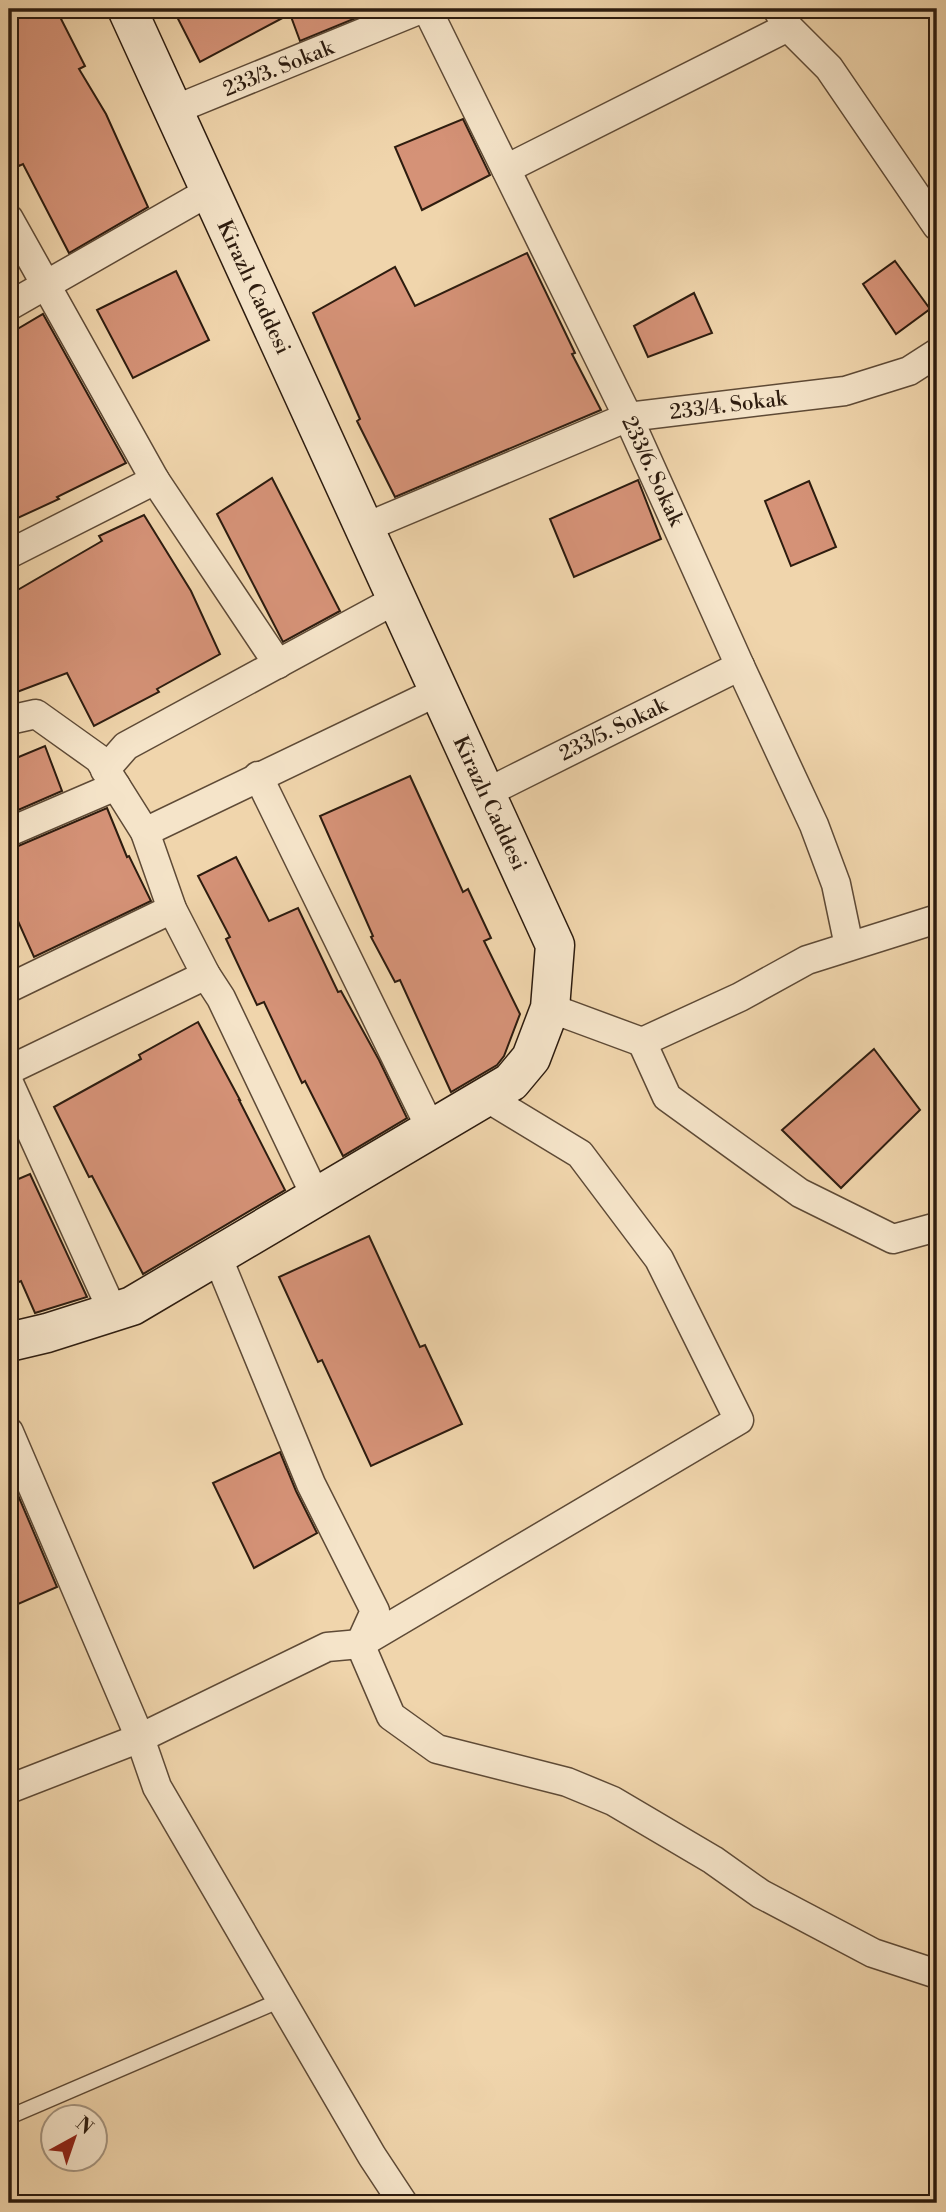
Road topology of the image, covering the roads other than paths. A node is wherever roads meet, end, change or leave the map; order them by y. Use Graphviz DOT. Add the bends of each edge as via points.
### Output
graph roads {
  1 [pos="127,9"];
  2 [pos="421,9"];
  3 [pos="427,9"];
  4 [pos="783,18"];
  5 [pos="174,110"];
  6 [pos="506,169"];
  7 [pos="210,191"];
  8 [pos="9,219"];
  9 [pos="937,226"];
  10 [pos="45,285"];
  11 [pos="9,306"];
  12 [pos="937,353"];
  13 [pos="628,417"];
  14 [pos="155,481"];
  15 [pos="364,528"];
  16 [pos="9,554"];
  17 [pos="397,599"];
  18 [pos="278,664"];
  19 [pos="740,666"];
  20 [pos="439,691"];
  21 [pos="9,719"];
  22 [pos="258,776"];
  23 [pos="111,778"];
  24 [pos="486,793"];
  25 [pos="9,832"];
  26 [pos="145,832"];
  27 [pos="172,909"];
  28 [pos="937,919"];
  29 [pos="849,946"];
  30 [pos="206,975"];
  31 [pos="9,988"];
  32 [pos="550,1008"];
  33 [pos="642,1042"];
  34 [pos="9,1070"];
  35 [pos="9,1083"];
  36 [pos="486,1097"];
  37 [pos="431,1129"];
  38 [pos="316,1197"];
  39 [pos="937,1227"];
  40 [pos="217,1256"];
  41 [pos="113,1312"];
  42 [pos="9,1342"];
  43 [pos="9,1432"];
  44 [pos="360,1644"];
  45 [pos="140,1738"];
  46 [pos="9,1789"];
  47 [pos="937,1974"];
  48 [pos="281,2000"];
  49 [pos="9,2117"];
  50 [pos="403,2203"];
  1 -- 5 [label="main road, Kirazlı Caddesi"];
  2 -- 5 [label="street, 233/3. Sokak"];
  3 -- 6 [label="street, 233/6. Sokak"];
  4 -- 6 [label="street"];
  4 -- 9 [label="street" via="830,68"];
  5 -- 7 [label="main road, Kirazlı Caddesi"];
  6 -- 13 [label="street, 233/6. Sokak"];
  7 -- 10 [label="street"];
  7 -- 15 [label="main road, Kirazlı Caddesi"];
  8 -- 10 [label="street"];
  10 -- 11 [label="street"];
  10 -- 14 [label="street"];
  12 -- 13 [label="street, 233/4. Sokak" via="909,372 845,391"];
  13 -- 15 [label="street, 233/4. Sokak"];
  13 -- 19 [label="street, 233/6. Sokak"];
  14 -- 16 [label="street"];
  14 -- 18 [label="street"];
  15 -- 17 [label="main road, Kirazlı Caddesi"];
  17 -- 18 [label="street"];
  17 -- 20 [label="main road, Kirazlı Caddesi"];
  18 -- 23 [label="street" via="126,746"];
  19 -- 24 [label="street, 233/5. Sokak"];
  19 -- 29 [label="street, 233/6. Sokak" via="814,825 836,884"];
  20 -- 22 [label="street"];
  20 -- 24 [label="main road, Kirazlı Caddesi"];
  21 -- 23 [label="street" via="36,714 99,760"];
  22 -- 26 [label="street"];
  22 -- 37 [label="street"];
  23 -- 25 [label="street"];
  23 -- 26 [label="street"];
  24 -- 32 [label="main road, Kirazlı Caddesi" via="555,945"];
  26 -- 27 [label="street"];
  27 -- 30 [label="street"];
  27 -- 31 [label="street"];
  28 -- 29 [label="street"];
  29 -- 33 [label="street" via="807,960"];
  30 -- 34 [label="street"];
  30 -- 38 [label="street"];
  32 -- 33 [label="street"];
  32 -- 36 [label="main road, Kirazlı Caddesi" via="531,1058 511,1082"];
  33 -- 39 [label="street" via="667,1097 800,1193 893,1239"];
  35 -- 41 [label="street"];
  36 -- 37 [label="main road, Kirazlı Caddesi"];
  36 -- 44 [label="street" via="580,1154 659,1259 738,1420"];
  37 -- 38 [label="main road, Kirazlı Caddesi"];
  38 -- 40 [label="main road, Kirazlı Caddesi"];
  40 -- 41 [label="main road, Kirazlı Caddesi" via="132,1306"];
  40 -- 44 [label="street" via="311,1485 375,1611"];
  41 -- 42 [label="main road, Kirazlı Caddesi"];
  43 -- 45 [label="street"];
  44 -- 45 [label="street" via="327,1647"];
  44 -- 47 [label="street" via="391,1716 437,1749 567,1782 613,1801 761,1894 873,1954"];
  45 -- 46 [label="street"];
  45 -- 48 [label="street" via="157,1787"];
  48 -- 49 [label="lane"];
  48 -- 50 [label="street"];
}
